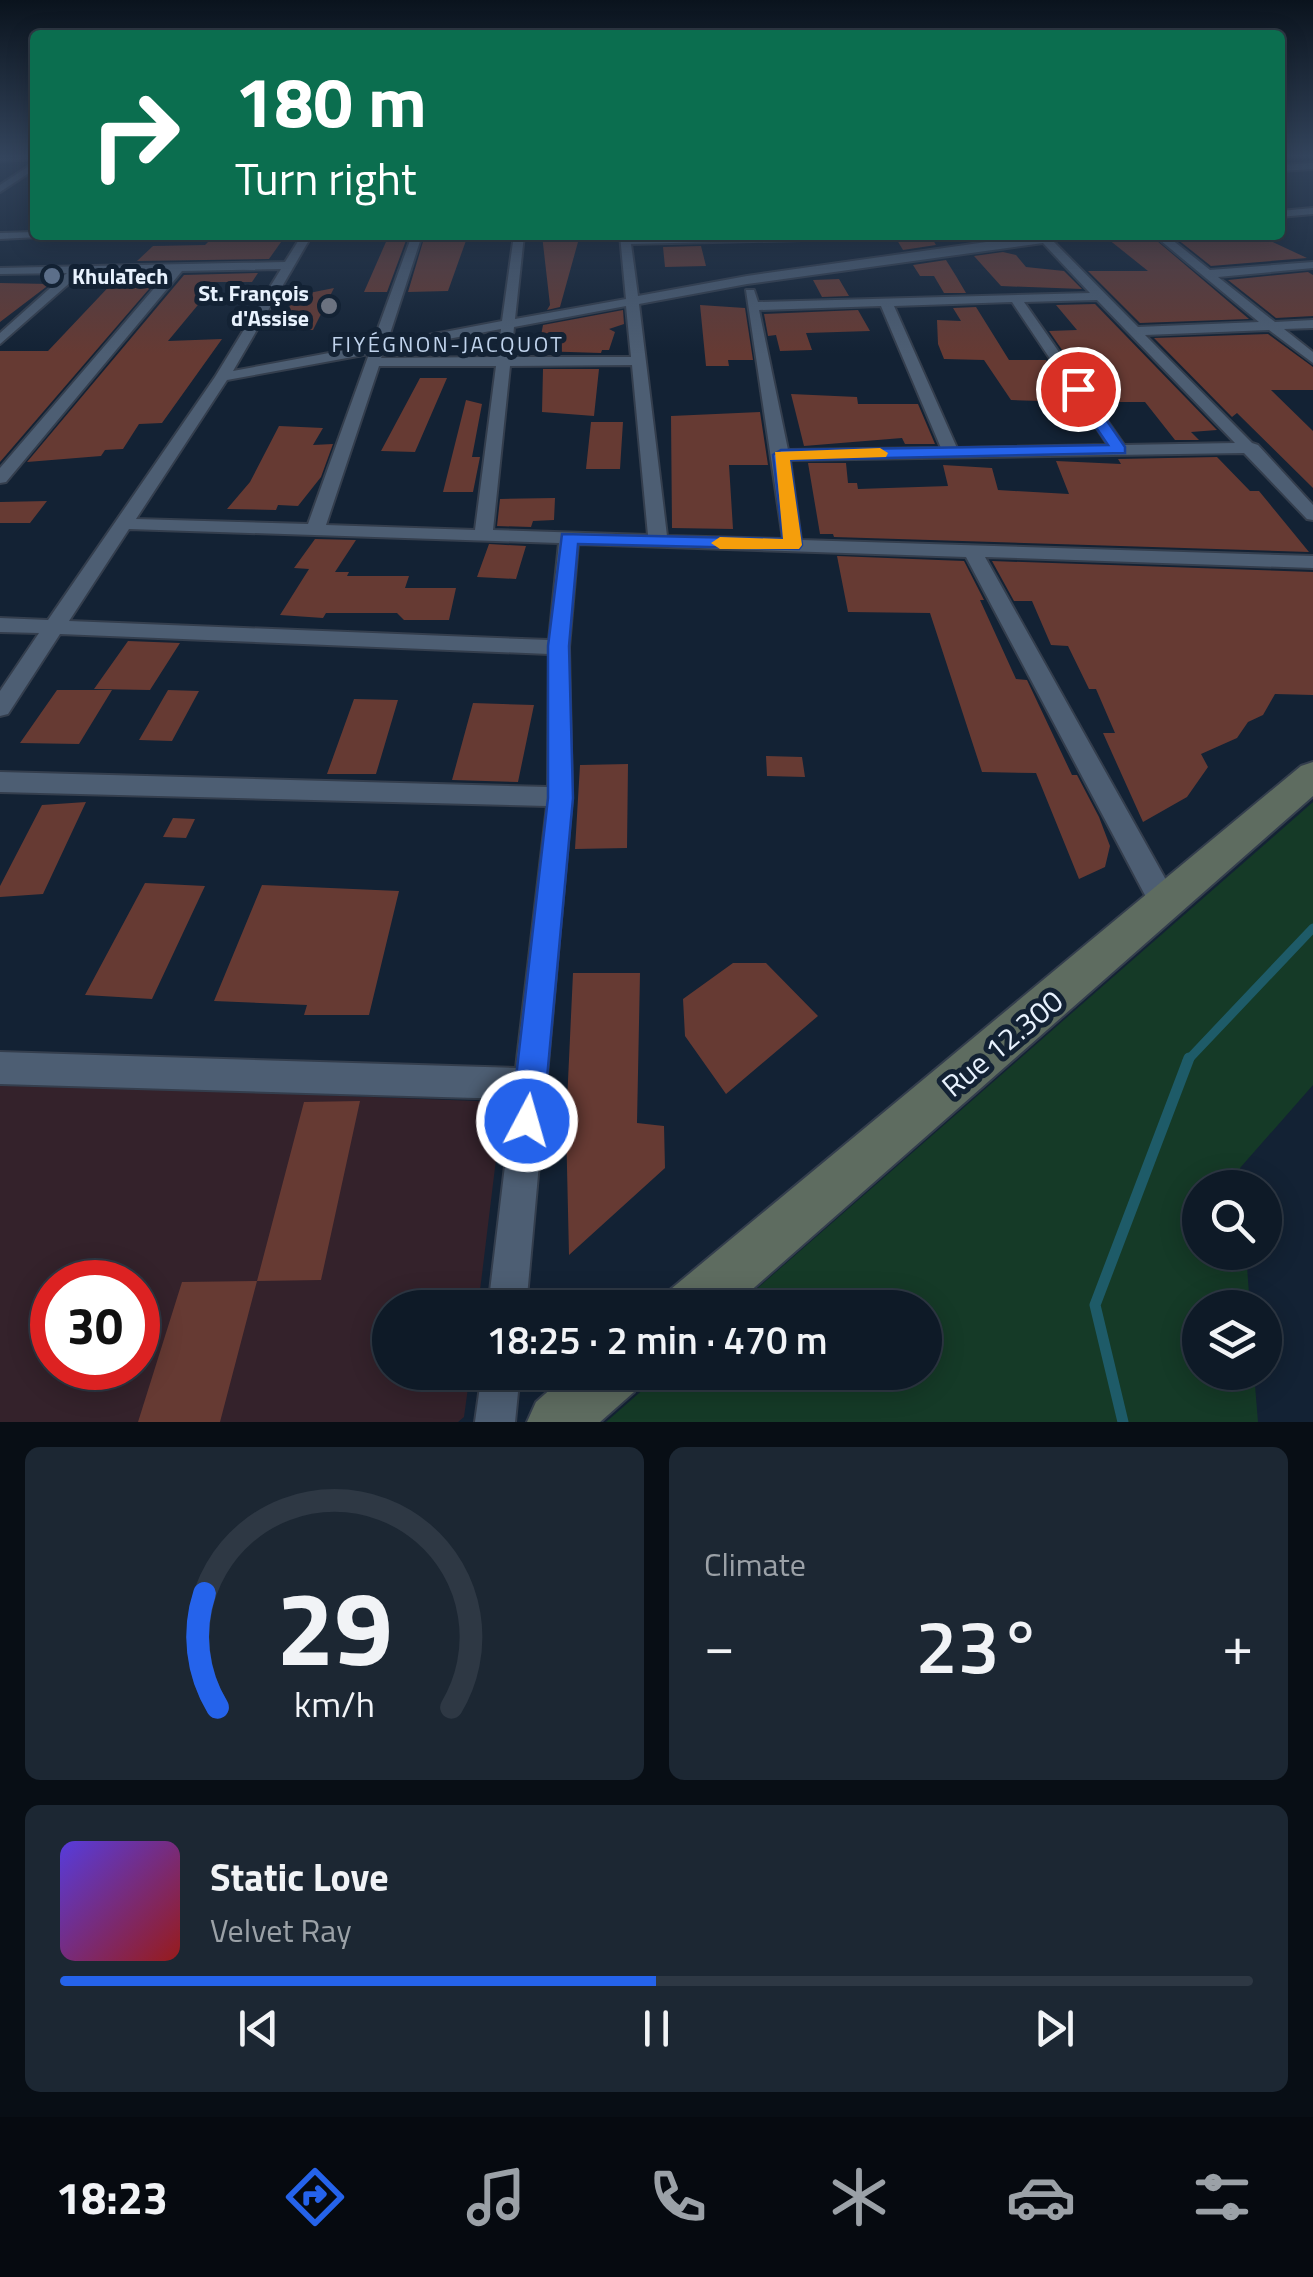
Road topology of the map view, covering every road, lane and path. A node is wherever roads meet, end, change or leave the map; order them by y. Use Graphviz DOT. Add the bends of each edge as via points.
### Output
graph roads {
  1 [pos="30,232"];
  2 [pos="0,236"];
  3 [pos="303,240"];
  4 [pos="416,240"];
  5 [pos="518,240"];
  6 [pos="626,240"];
  7 [pos="845,240"];
  8 [pos="1017,240"];
  9 [pos="1045,240"];
  10 [pos="1166,240"];
  11 [pos="289,265"];
  12 [pos="1313,265"];
  13 [pos="857,266"];
  14 [pos="179,267"];
  15 [pos="78,269"];
  16 [pos="0,271"];
  17 [pos="1210,274"];
  18 [pos="747,280"];
  19 [pos="1099,296"];
  20 [pos="1015,298"];
  21 [pos="635,301"];
  22 [pos="886,302"];
  23 [pos="753,306"];
  24 [pos="508,324"];
  25 [pos="1313,324"];
  26 [pos="1274,326"];
  27 [pos="1135,331"];
  28 [pos="0,340"];
  29 [pos="376,355"];
  30 [pos="1313,359"];
  31 [pos="636,361"];
  32 [pos="504,362"];
  33 [pos="222,378"];
  34 [pos="1252,448"];
  35 [pos="1119,450"];
  36 [pos="951,452"];
  37 [pos="781,455"];
  38 [pos="0,478"];
  39 [pos="1313,514"];
  40 [pos="126,524"];
  41 [pos="314,530"];
  42 [pos="483,535"];
  43 [pos="569,538"];
  44 [pos="658,541"];
  45 [pos="793,545"];
  46 [pos="972,551"];
  47 [pos="1313,562"];
  48 [pos="0,624"];
  49 [pos="55,628"];
  50 [pos="559,646"];
  51 [pos="0,708"];
  52 [pos="1313,776"];
  53 [pos="0,782"];
  54 [pos="560,798"];
  55 [pos="1165,906"];
  56 [pos="0,1068"];
  57 [pos="531,1084"];
  58 [pos="510,1290"];
  59 [pos="711,1290"];
  60 [pos="498,1390"];
  61 [pos="593,1390"];
  62 [pos="495,1422"];
  63 [pos="556,1422"];
  1 -- 2 [label="street"];
  3 -- 11 [label="street"];
  4 -- 29 [label="street"];
  5 -- 24 [label="street"];
  6 -- 21 [label="street"];
  7 -- 13 [label="street"];
  8 -- 13 [label="street"];
  9 -- 19 [label="street"];
  10 -- 17 [label="street"];
  11 -- 14 [label="street"];
  11 -- 33 [label="street"];
  12 -- 17 [label="street"];
  13 -- 18 [label="street"];
  14 -- 15 [label="street"];
  14 -- 38 [label="street"];
  15 -- 16 [label="street"];
  15 -- 28 [label="street"];
  17 -- 26 [label="street"];
  18 -- 21 [label="street"];
  18 -- 23 [label="street"];
  19 -- 20 [label="street"];
  19 -- 27 [label="street"];
  20 -- 22 [label="street"];
  20 -- 35 [label="street"];
  21 -- 24 [label="street"];
  21 -- 31 [label="street"];
  22 -- 23 [label="street"];
  22 -- 36 [label="street"];
  23 -- 37 [label="street"];
  24 -- 29 [label="street"];
  24 -- 32 [label="street"];
  25 -- 26 [label="street"];
  26 -- 27 [label="street"];
  26 -- 30 [label="street"];
  27 -- 34 [label="street"];
  29 -- 32 [label="street"];
  29 -- 33 [label="street"];
  29 -- 41 [label="street"];
  31 -- 32 [label="street"];
  31 -- 44 [label="street"];
  32 -- 42 [label="street"];
  33 -- 40 [label="street"];
  34 -- 35 [label="street"];
  34 -- 39 [label="street"];
  35 -- 36 [label="street"];
  36 -- 37 [label="street"];
  37 -- 45 [label="street"];
  40 -- 41 [label="street"];
  40 -- 49 [label="street"];
  41 -- 42 [label="street"];
  42 -- 43 [label="street"];
  43 -- 44 [label="street"];
  43 -- 50 [label="street"];
  44 -- 45 [label="street"];
  45 -- 46 [label="street"];
  46 -- 47 [label="street"];
  46 -- 55 [label="street"];
  48 -- 49 [label="street"];
  49 -- 50 [label="street"];
  49 -- 51 [label="street"];
  50 -- 54 [label="street"];
  52 -- 55 [label="street, Rue 12.300"];
  53 -- 54 [label="street"];
  54 -- 57 [label="street"];
  55 -- 59 [label="street, Rue 12.300"];
  56 -- 57 [label="street"];
  57 -- 58 [label="street"];
  60 -- 62 [label="street"];
  61 -- 63 [label="street"];
}
